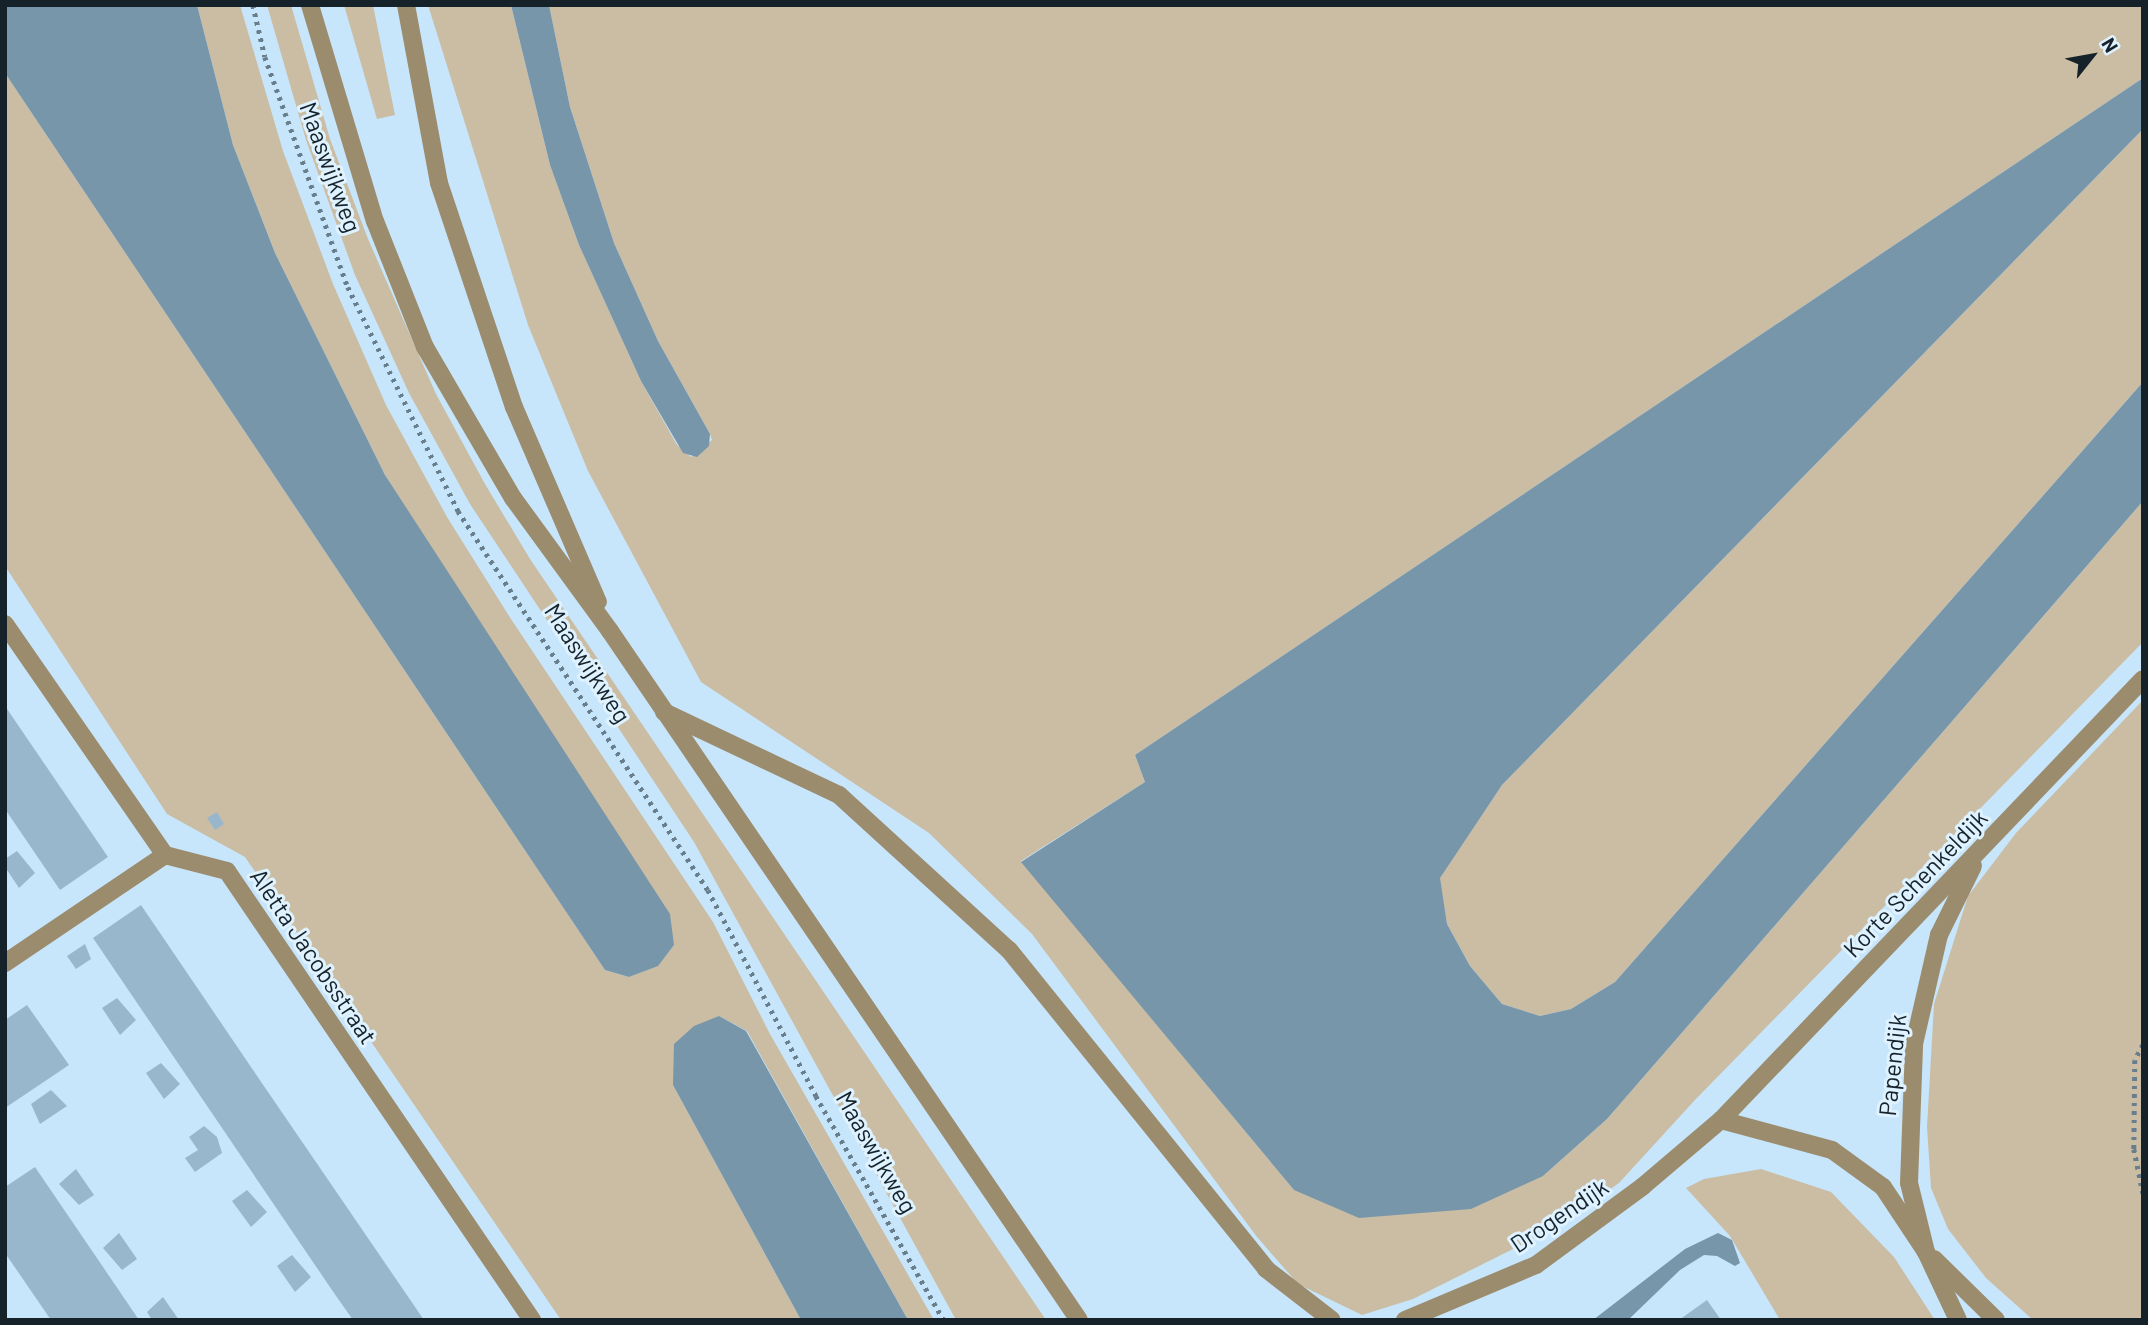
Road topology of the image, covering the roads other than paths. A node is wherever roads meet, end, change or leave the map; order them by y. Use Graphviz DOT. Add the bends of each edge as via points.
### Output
graph roads {
  1 [pos="310,5"];
  2 [pos="406,5"];
  3 [pos="5,624"];
  4 [pos="611,631"];
  5 [pos="2143,679"];
  6 [pos="664,712"];
  7 [pos="1980,850"];
  8 [pos="165,855"];
  9 [pos="5,963"];
  10 [pos="1721,1120"];
  11 [pos="1926,1252"];
  12 [pos="532,1320"];
  13 [pos="1079,1320"];
  14 [pos="1332,1320"];
  15 [pos="1405,1320"];
  16 [pos="1958,1320"];
  17 [pos="1996,1320"];
  1 -- 4 [label="street, Maaswijkweg" via="375,221 425,347 513,498"];
  2 -- 4 [label="street, Maaswijkweg" via="439,183 514,407"];
  3 -- 8 [label="street"];
  4 -- 6 [label="street, Maaswijkweg"];
  5 -- 7 [label="street, Korte Schenkeldijk"];
  6 -- 13 [label="street, Maaswijkweg"];
  6 -- 14 [label="street, Maaswijkweg" via="839,795 1009,950 1266,1269"];
  7 -- 10 [label="street, Korte Schenkeldijk"];
  7 -- 11 [label="street, Papendijk" via="1939,935 1914,1044 1909,1183"];
  8 -- 9 [label="street"];
  8 -- 12 [label="street, Aletta Jacobsstraat" via="227,871"];
  10 -- 11 [label="street, Papendijk" via="1832,1150 1883,1187"];
  10 -- 15 [label="street, Drogendijk" via="1642,1187 1536,1265"];
  11 -- 16 [label="street, Papendijk"];
  11 -- 17 [label="street"];
}
